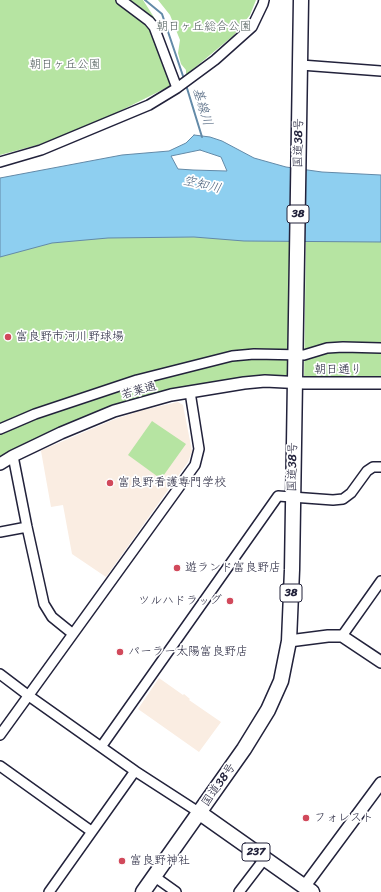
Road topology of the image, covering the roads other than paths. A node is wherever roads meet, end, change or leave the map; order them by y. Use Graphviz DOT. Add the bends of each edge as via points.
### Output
graph roads {
  1 [pos="121,0"];
  2 [pos="264,0"];
  3 [pos="301,0"];
  4 [pos="381,71"];
  5 [pos="301,72"];
  6 [pos="177,88"];
  7 [pos="0,162"];
  8 [pos="381,348"];
  9 [pos="296,352"];
  10 [pos="295,382"];
  11 [pos="381,383"];
  12 [pos="190,392"];
  13 [pos="0,429"];
  14 [pos="13,456"];
  15 [pos="0,464"];
  16 [pos="381,467"];
  17 [pos="292,496"];
  18 [pos="27,527"];
  19 [pos="0,532"];
  20 [pos="381,581"];
  21 [pos="73,634"];
  22 [pos="342,636"];
  23 [pos="289,641"];
  24 [pos="381,662"];
  25 [pos="0,674"];
  26 [pos="29,696"];
  27 [pos="0,735"];
  28 [pos="102,747"];
  29 [pos="0,766"];
  30 [pos="135,771"];
  31 [pos="381,783"];
  32 [pos="200,813"];
  33 [pos="92,831"];
  34 [pos="265,858"];
  35 [pos="155,877"];
  36 [pos="308,889"];
  37 [pos="49,892"];
  38 [pos="144,892"];
  39 [pos="176,892"];
  40 [pos="239,892"];
  1 -- 6 [label="street" via="154,27"];
  2 -- 6 [label="street" via="252,27 215,60"];
  3 -- 5 [label="highway, 国道38号 / 38"];
  4 -- 5 [label="street"];
  5 -- 9 [label="highway, 国道38号 / 38"];
  6 -- 7 [label="street" via="150,105 41,150"];
  8 -- 9 [label="street" via="327,348 304,355"];
  9 -- 10 [label="highway, 国道38号 / 38"];
  9 -- 13 [label="street" via="232,356 186,367 137,380 35,414"];
  10 -- 11 [label="street, 朝日通り"];
  10 -- 12 [label="street, 若葉通" via="244,382"];
  10 -- 17 [label="highway, 国道38号 / 38"];
  12 -- 14 [label="street, 若葉通" via="114,411"];
  12 -- 21 [label="street" via="199,449 195,465"];
  14 -- 15 [label="street, 若葉通"];
  14 -- 18 [label="street"];
  16 -- 17 [label="street" via="367,471 351,493 343,499"];
  17 -- 23 [label="highway, 国道38号 / 38"];
  17 -- 28 [label="street" via="278,496"];
  18 -- 19 [label="street"];
  18 -- 21 [label="street" via="44,604 52,617"];
  20 -- 22 [label="street"];
  21 -- 26 [label="street"];
  22 -- 23 [label="street"];
  22 -- 24 [label="street"];
  23 -- 32 [label="highway, 国道38号 / 38" via="281,681 268,710"];
  25 -- 26 [label="street"];
  26 -- 27 [label="street"];
  26 -- 28 [label="street"];
  28 -- 30 [label="street"];
  29 -- 33 [label="street"];
  30 -- 32 [label="street"];
  30 -- 33 [label="street"];
  31 -- 36 [label="street"];
  32 -- 34 [label="highway, 237"];
  32 -- 35 [label="highway, 国道38号 / 38"];
  33 -- 37 [label="street"];
  34 -- 36 [label="highway, 237"];
  34 -- 40 [label="street"];
  35 -- 38 [label="highway, 国道38号 / 38"];
  35 -- 39 [label="street"];
}
